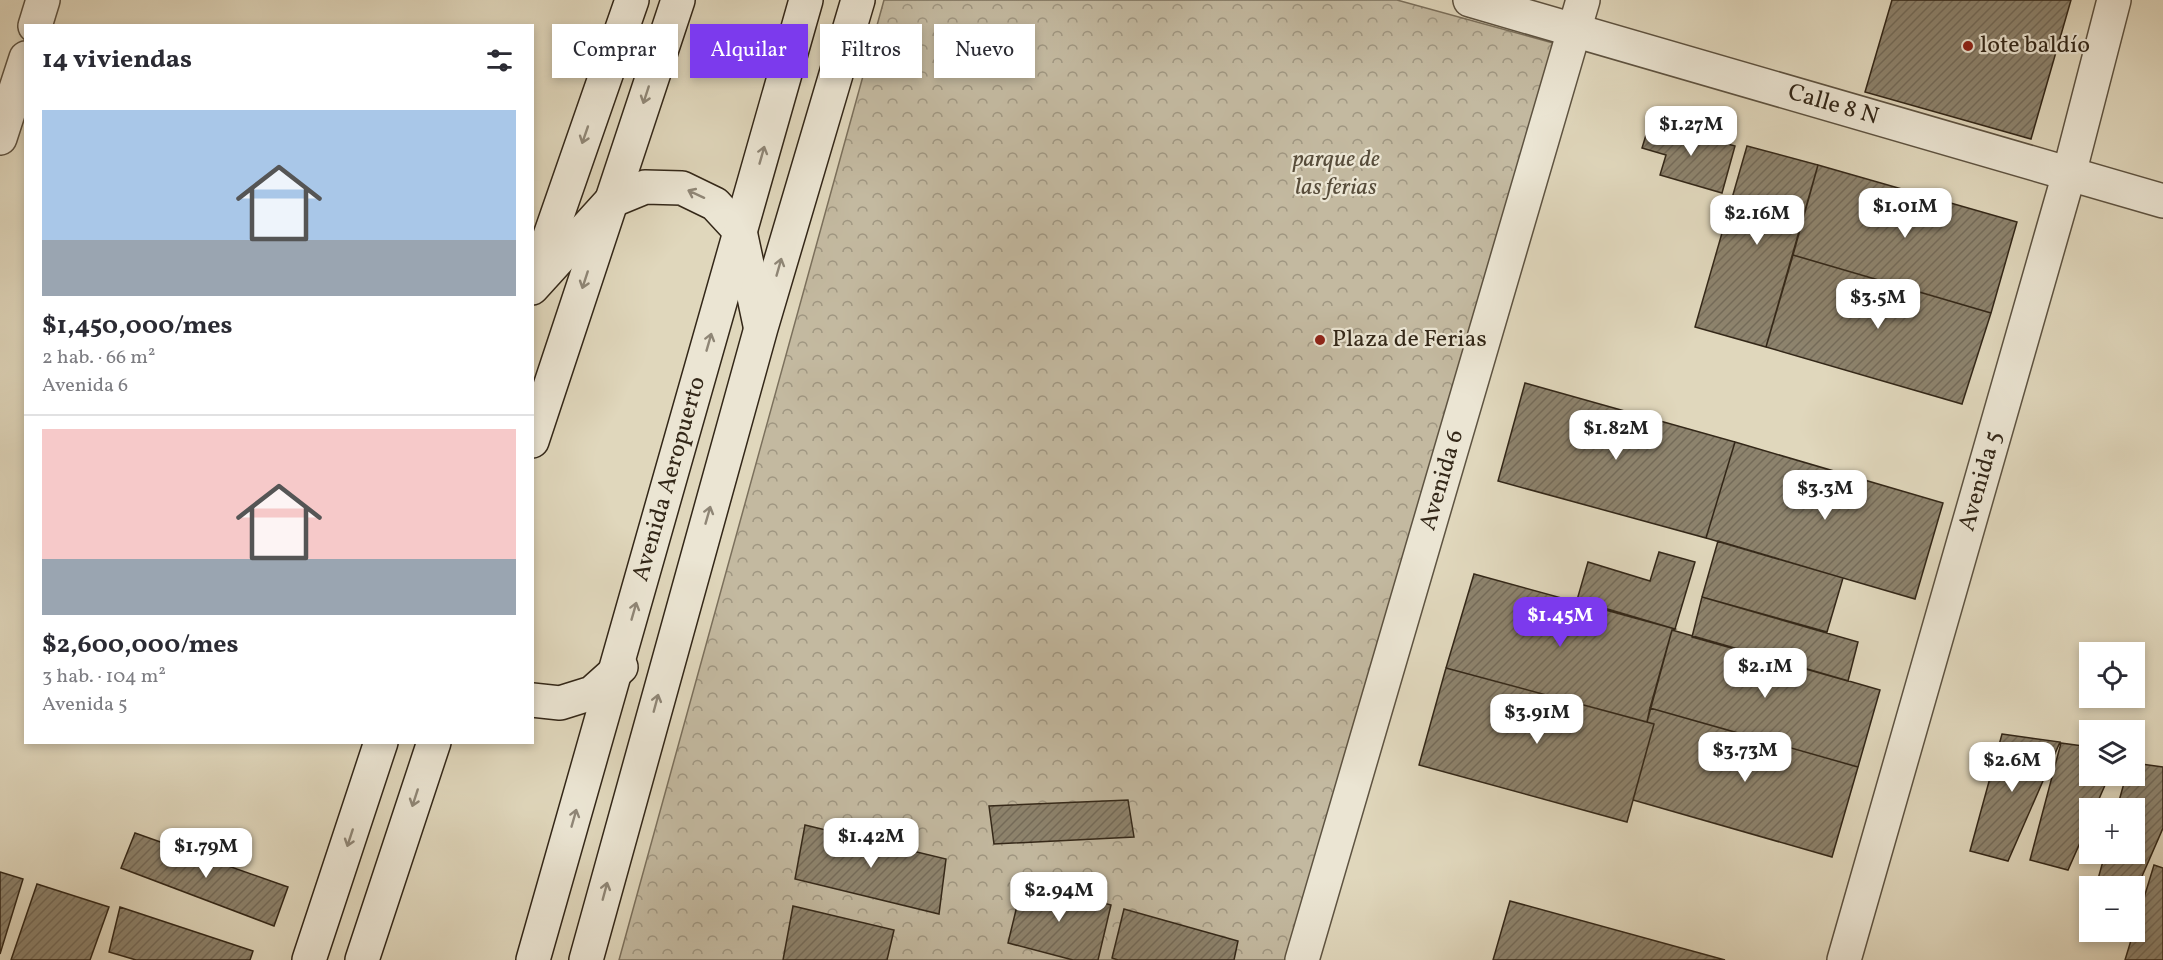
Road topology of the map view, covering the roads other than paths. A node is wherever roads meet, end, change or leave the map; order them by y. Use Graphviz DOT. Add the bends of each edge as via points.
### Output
graph roads {
  1 [pos="43,0"];
  2 [pos="632,0"];
  3 [pos="678,0"];
  4 [pos="806,0"];
  5 [pos="858,0"];
  6 [pos="1470,0"];
  7 [pos="1583,0"];
  8 [pos="2114,0"];
  9 [pos="36,24"];
  10 [pos="1574,31"];
  11 [pos="24,64"];
  12 [pos="0,138"];
  13 [pos="2069,174"];
  14 [pos="611,201"];
  15 [pos="2163,201"];
  16 [pos="740,231"];
  17 [pos="534,281"];
  18 [pos="534,285"];
  19 [pos="761,328"];
  20 [pos="534,435"];
  21 [pos="682,610"];
  22 [pos="617,671"];
  23 [pos="534,700"];
  24 [pos="380,744"];
  25 [pos="433,744"];
  26 [pos="309,960"];
  27 [pos="362,960"];
  28 [pos="533,960"];
  29 [pos="586,960"];
  30 [pos="1302,960"];
  31 [pos="1844,960"];
  1 -- 9 [label="street"];
  2 -- 17 [label="street, one-way"];
  3 -- 14 [label="street, one-way"];
  16 -- 4 [label="street, Avenida Aeropuerto, one-way"];
  19 -- 5 [label="street, Avenida Aeropuerto, one-way"];
  6 -- 10 [label="street, Calle 8 N"];
  7 -- 10 [label="street, Avenida 6"];
  8 -- 13 [label="street, Avenida 5"];
  10 -- 13 [label="street, Calle 8 N"];
  10 -- 30 [label="street, Avenida 6"];
  11 -- 12 [label="street"];
  13 -- 15 [label="street, Calle 8 N"];
  13 -- 31 [label="street, Avenida 5"];
  16 -- 14 [label="street, one-way" via="715,204 682,188 645,187"];
  14 -- 18 [label="street"];
  14 -- 20 [label="street, one-way"];
  16 -- 19 [label="street"];
  22 -- 16 [label="street, Avenida Aeropuerto, one-way"];
  21 -- 19 [label="street, Avenida Aeropuerto, one-way"];
  21 -- 22 [label="street"];
  29 -- 21 [label="street, Avenida Aeropuerto, one-way"];
  22 -- 23 [label="street" via="592,693 560,703"];
  28 -- 22 [label="street, Avenida Aeropuerto, one-way"];
  24 -- 26 [label="street, one-way"];
  25 -- 27 [label="street, one-way"];
}
